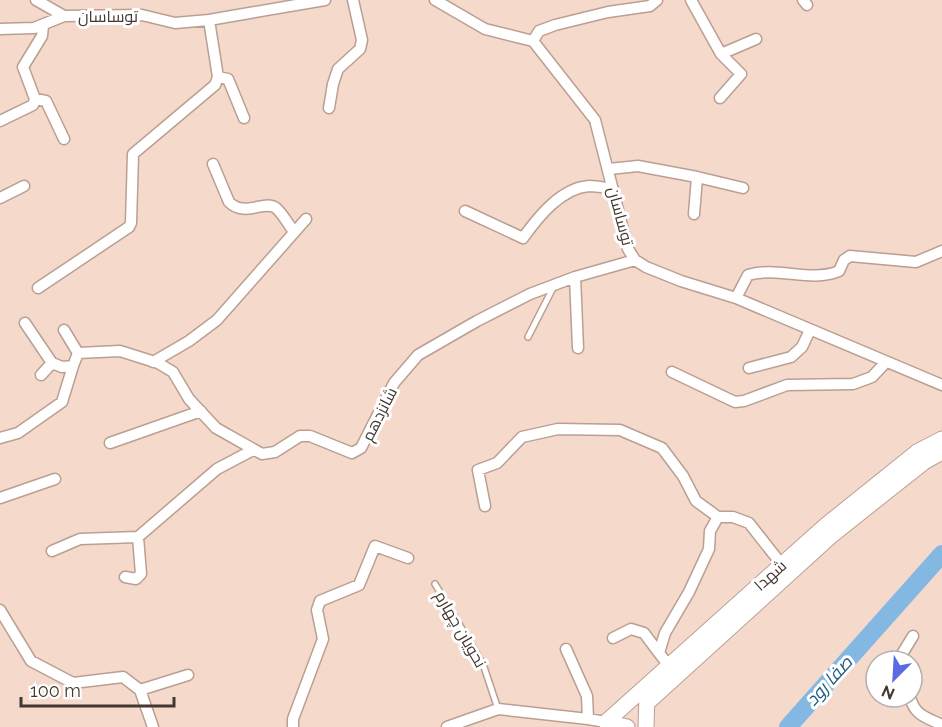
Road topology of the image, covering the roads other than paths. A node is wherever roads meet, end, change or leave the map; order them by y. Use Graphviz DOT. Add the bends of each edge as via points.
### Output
graph roads {
  1 [pos="36,0"];
  2 [pos="325,0"];
  3 [pos="353,0"];
  4 [pos="435,0"];
  5 [pos="606,0"];
  6 [pos="657,0"];
  7 [pos="691,0"];
  8 [pos="305,2"];
  9 [pos="608,12"];
  10 [pos="64,16"];
  11 [pos="209,20"];
  12 [pos="43,25"];
  13 [pos="0,29"];
  14 [pos="756,39"];
  15 [pos="533,41"];
  16 [pos="721,54"];
  17 [pos="218,77"];
  18 [pos="720,98"];
  19 [pos="35,99"];
  20 [pos="329,108"];
  21 [pos="244,118"];
  22 [pos="0,121"];
  23 [pos="64,139"];
  24 [pos="213,164"];
  25 [pos="609,169"];
  26 [pos="697,177"];
  27 [pos="24,186"];
  28 [pos="743,188"];
  29 [pos="613,189"];
  30 [pos="0,198"];
  31 [pos="465,211"];
  32 [pos="694,214"];
  33 [pos="306,219"];
  34 [pos="294,232"];
  35 [pos="942,251"];
  36 [pos="635,260"];
  37 [pos="574,278"];
  38 [pos="555,285"];
  39 [pos="38,288"];
  40 [pos="736,298"];
  41 [pos="25,323"];
  42 [pos="64,330"];
  43 [pos="810,330"];
  44 [pos="528,337"];
  45 [pos="578,348"];
  46 [pos="78,353"];
  47 [pos="153,362"];
  48 [pos="52,363"];
  49 [pos="886,363"];
  50 [pos="73,366"];
  51 [pos="749,368"];
  52 [pos="672,372"];
  53 [pos="41,375"];
  54 [pos="942,385"];
  55 [pos="201,411"];
  56 [pos="0,438"];
  57 [pos="942,439"];
  58 [pos="110,443"];
  59 [pos="253,450"];
  60 [pos="942,452"];
  61 [pos="55,479"];
  62 [pos="0,498"];
  63 [pos="485,506"];
  64 [pos="718,517"];
  65 [pos="138,537"];
  66 [pos="52,551"];
  67 [pos="408,558"];
  68 [pos="785,569"];
  69 [pos="125,577"];
  70 [pos="435,584"];
  71 [pos="0,610"];
  72 [pos="913,636"];
  73 [pos="613,638"];
  74 [pos="566,649"];
  75 [pos="905,649"];
  76 [pos="659,653"];
  77 [pos="669,666"];
  78 [pos="188,675"];
  79 [pos="647,686"];
  80 [pos="140,690"];
  81 [pos="647,703"];
  82 [pos="498,709"];
  83 [pos="914,709"];
  84 [pos="588,718"];
  85 [pos="606,722"];
  86 [pos="942,725"];
  87 [pos="153,727"];
  88 [pos="293,727"];
  89 [pos="447,727"];
  90 [pos="627,727"];
  91 [pos="646,727"];
  1 -- 10 [label="street, توساسان"];
  2 -- 8 [label="street, توساسان"];
  3 -- 20 [label="street" via="362,40 360,49 338,69"];
  4 -- 15 [label="street" via="485,28"];
  5 -- 9 [label="street"];
  6 -- 9 [label="street" via="650,6"];
  7 -- 16 [label="street"];
  8 -- 11 [label="street, توساسان"];
  9 -- 15 [label="street" via="539,31"];
  10 -- 11 [label="street, توساسان" via="142,15 175,23"];
  10 -- 12 [label="street"];
  11 -- 17 [label="street"];
  12 -- 13 [label="street"];
  12 -- 19 [label="street" via="42,36 23,67"];
  14 -- 16 [label="street"];
  15 -- 25 [label="street, توساسان" via="595,120"];
  16 -- 18 [label="street" via="741,74"];
  17 -- 21 [label="street" via="228,79"];
  17 -- 39 [label="street" via="215,85 133,154 129,227"];
  19 -- 22 [label="street" via="33,105"];
  19 -- 23 [label="street" via="46,101"];
  24 -- 34 [label="street" via="234,207 276,208"];
  25 -- 26 [label="street" via="638,166"];
  25 -- 29 [label="street, توساسان"];
  26 -- 28 [label="street"];
  26 -- 32 [label="street"];
  27 -- 30 [label="street"];
  29 -- 31 [label="street" via="590,186 570,191 537,218 523,238"];
  29 -- 36 [label="street, توساسان" via="628,249"];
  33 -- 34 [label="street"];
  34 -- 47 [label="street" via="217,320"];
  35 -- 40 [label="street" via="916,262 850,256 839,271 827,276 761,271 748,274"];
  36 -- 37 [label="street, شانزدهم"];
  36 -- 40 [label="street, توساسان" via="681,281"];
  37 -- 38 [label="street, شانزدهم"];
  37 -- 45 [label="street"];
  38 -- 44 [label="lane"];
  38 -- 59 [label="street, شانزدهم" via="477,321 418,355 394,382 361,448 352,453 310,436 300,436 275,452 262,454"];
  40 -- 43 [label="street, توساسان"];
  41 -- 48 [label="street"];
  42 -- 46 [label="street"];
  43 -- 49 [label="street, توساسان"];
  43 -- 51 [label="street" via="802,347 791,357"];
  46 -- 47 [label="street" via="120,351"];
  46 -- 50 [label="street"];
  47 -- 55 [label="street" via="173,372"];
  48 -- 50 [label="street"];
  48 -- 53 [label="street"];
  49 -- 52 [label="street" via="872,377 853,384 788,384 735,402"];
  49 -- 54 [label="street, توساسان"];
  50 -- 56 [label="street" via="62,402 18,433"];
  55 -- 58 [label="street"];
  55 -- 59 [label="street" via="216,428"];
  57 -- 68 [label="main road, شهدا" via="917,452 884,478"];
  59 -- 65 [label="street" via="217,469"];
  60 -- 68 [label="main road, شهدا"];
  61 -- 62 [label="street"];
  63 -- 64 [label="street" via="478,470 497,463 522,437 558,429 620,430 662,448 696,501"];
  64 -- 68 [label="street" via="749,523"];
  64 -- 76 [label="street" via="710,531 709,549 665,633"];
  65 -- 66 [label="street" via="80,539"];
  65 -- 69 [label="street" via="141,574 136,579"];
  67 -- 88 [label="street" via="375,546 359,585 320,601 317,610 323,639"];
  68 -- 77 [label="main road, شهدا"];
  68 -- 81 [label="main road, شهدا"];
  70 -- 82 [label="lane, نحویان چهارم" via="483,664"];
  71 -- 80 [label="street" via="31,661 73,683 123,677"];
  72 -- 75 [label="street"];
  73 -- 76 [label="street" via="631,629 644,633"];
  74 -- 84 [label="street" via="587,696"];
  76 -- 77 [label="street"];
  77 -- 79 [label="main road, شهدا"];
  78 -- 80 [label="street"];
  79 -- 81 [label="main road"];
  79 -- 85 [label="main road, شهدا"];
  80 -- 87 [label="street"];
  81 -- 91 [label="main road"];
  82 -- 84 [label="street"];
  82 -- 89 [label="street"];
  83 -- 86 [label="street"];
  84 -- 85 [label="street"];
  85 -- 90 [label="main road"];
}
